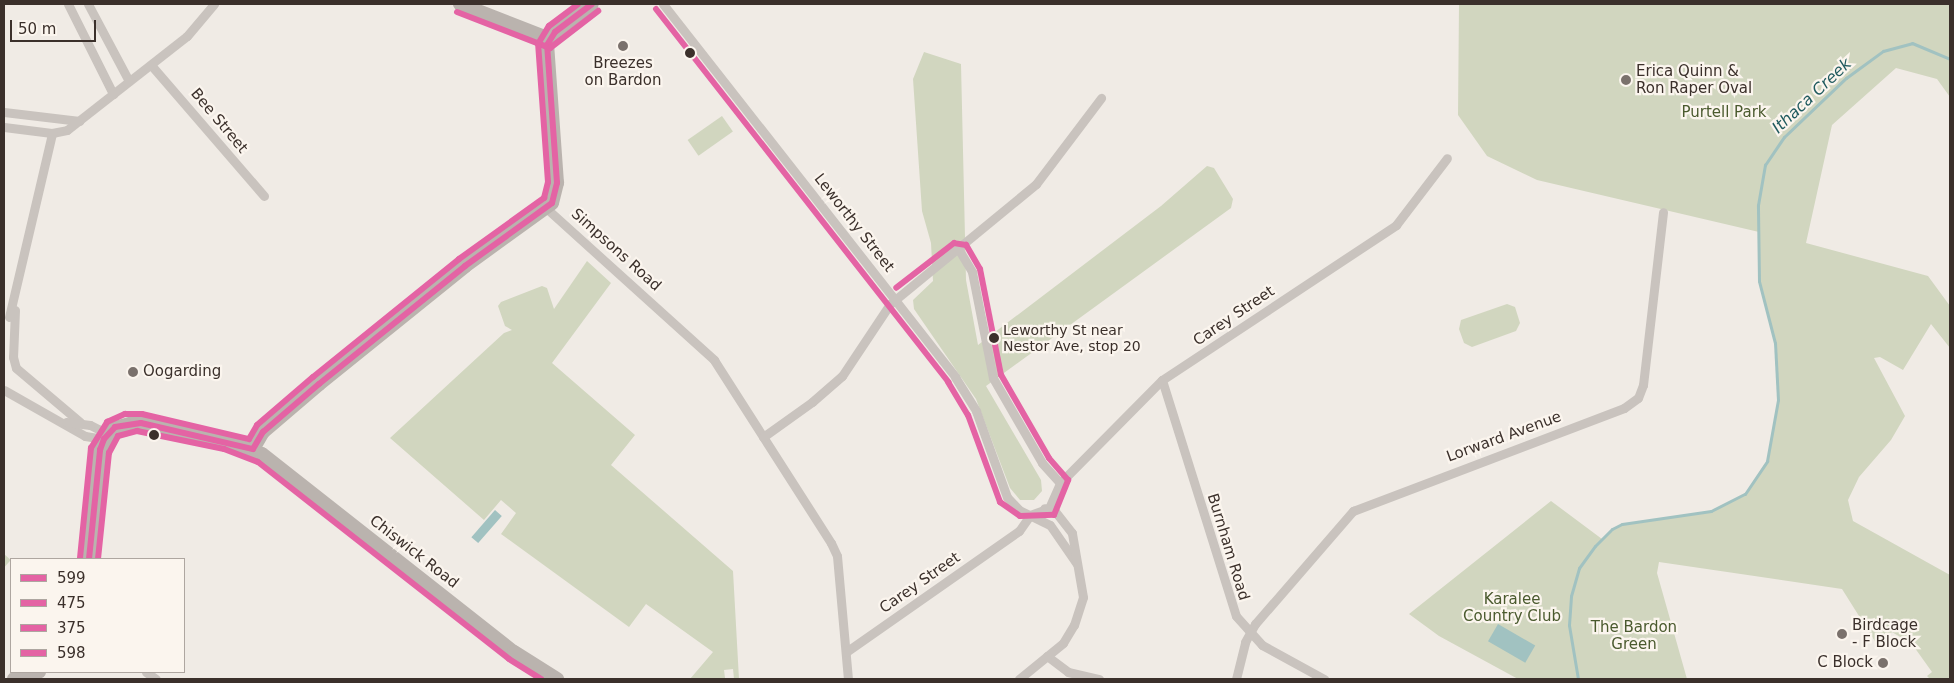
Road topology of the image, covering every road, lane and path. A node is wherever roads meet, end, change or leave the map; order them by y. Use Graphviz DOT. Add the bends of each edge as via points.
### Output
graph roads {
  1 [pos="68,4"];
  2 [pos="88,4"];
  3 [pos="214,4"];
  4 [pos="460,4"];
  5 [pos="592,4"];
  6 [pos="664,4"];
  7 [pos="550,39"];
  8 [pos="151,65"];
  9 [pos="129,81"];
  10 [pos="113,94"];
  11 [pos="1101,98"];
  12 [pos="4,112"];
  13 [pos="80,121"];
  14 [pos="4,127"];
  15 [pos="52,134"];
  16 [pos="1447,158"];
  17 [pos="264,196"];
  18 [pos="546,208"];
  19 [pos="1663,212"];
  20 [pos="959,250"];
  21 [pos="15,287"];
  22 [pos="896,299"];
  23 [pos="9,317"];
  24 [pos="1162,380"];
  25 [pos="4,390"];
  26 [pos="66,422"];
  27 [pos="80,422"];
  28 [pos="104,438"];
  29 [pos="763,438"];
  30 [pos="252,449"];
  31 [pos="1060,483"];
  32 [pos="1010,501"];
  33 [pos="1050,508"];
  34 [pos="1030,515"];
  35 [pos="89,558"];
  36 [pos="1077,564"];
  37 [pos="1248,634"];
  38 [pos="846,652"];
  39 [pos="1048,656"];
  40 [pos="35,673"];
  41 [pos="14,679"];
  42 [pos="557,679"];
  43 [pos="848,679"];
  44 [pos="1019,679"];
  45 [pos="1099,679"];
  46 [pos="1236,679"];
  47 [pos="1324,679"];
  1 -- 10 [label="street"];
  2 -- 9 [label="street"];
  3 -- 8 [label="street" via="192,31"];
  4 -- 7 [label="main road"];
  5 -- 7 [label="main road"];
  6 -- 22 [label="street, Leworthy Street"];
  7 -- 18 [label="main road" via="546,65 557,183 555,198"];
  8 -- 9 [label="street"];
  8 -- 17 [label="street, Bee Street"];
  9 -- 10 [label="street"];
  10 -- 13 [label="street"];
  11 -- 20 [label="street" via="1036,184"];
  12 -- 13 [label="street"];
  13 -- 15 [label="street" via="63,132"];
  14 -- 15 [label="street"];
  15 -- 21 [label="street"];
  16 -- 24 [label="street, Carey Street" via="1396,225"];
  18 -- 29 [label="street, Simpsons Road" via="710,356"];
  18 -- 30 [label="main road" via="466,266 319,384 264,432"];
  19 -- 37 [label="street, Lorward Avenue" via="1643,385 1638,398 1624,408 1353,511"];
  20 -- 22 [label="street"];
  20 -- 31 [label="street" via="972,272 991,373 1042,463"];
  21 -- 23 [label="street"];
  21 -- 27 [label="street" via="15,366"];
  22 -- 29 [label="street" via="842,376"];
  22 -- 32 [label="street, Leworthy Street" via="967,395"];
  24 -- 31 [label="street, Carey Street"];
  24 -- 37 [label="street, Burnham Road" via="1231,605"];
  25 -- 26 [label="street"];
  26 -- 27 [label="street"];
  26 -- 28 [label="street" via="85,436"];
  27 -- 28 [label="street" via="98,429"];
  28 -- 30 [label="main road" via="115,427 134,422"];
  28 -- 35 [label="main road"];
  29 -- 38 [label="street, Simpsons Road" via="835,550"];
  30 -- 42 [label="main road, Chiswick Road" via="514,652"];
  31 -- 33 [label="street, Carey Street"];
  32 -- 33 [label="street" via="1022,507"];
  32 -- 34 [label="street"];
  33 -- 34 [label="street"];
  33 -- 36 [label="street" via="1072,533"];
  34 -- 36 [label="street" via="1054,529"];
  34 -- 38 [label="street, Carey Street" via="1019,531"];
  36 -- 39 [label="street" via="1082,587 1078,614 1065,640"];
  37 -- 46 [label="street"];
  37 -- 47 [label="street, Burnham Road"];
  38 -- 43 [label="street, Simpsons Road"];
  39 -- 44 [label="street"];
  39 -- 45 [label="street" via="1068,672"];
  40 -- 41 [label="main road"];
}
